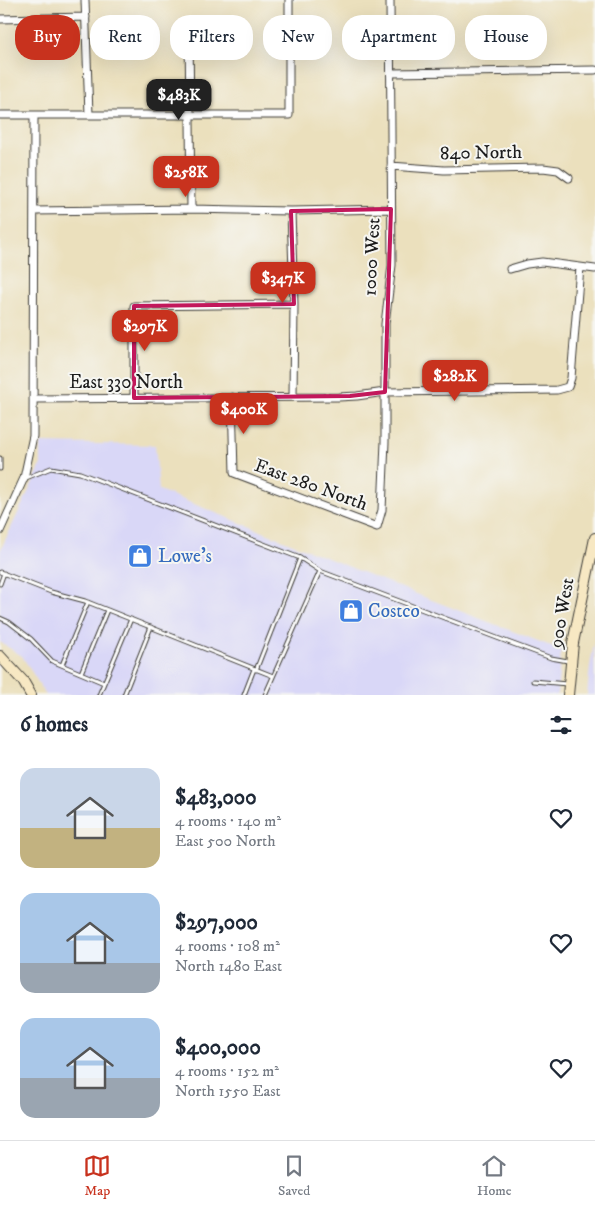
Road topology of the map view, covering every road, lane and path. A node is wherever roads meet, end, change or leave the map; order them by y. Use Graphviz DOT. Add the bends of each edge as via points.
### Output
graph roads {
  1 [pos="85,0"];
  2 [pos="289,0"];
  3 [pos="390,0"];
  4 [pos="86,18"];
  5 [pos="0,19"];
  6 [pos="189,60"];
  7 [pos="595,70"];
  8 [pos="391,73"];
  9 [pos="0,115"];
  10 [pos="34,115"];
  11 [pos="89,115"];
  12 [pos="189,116"];
  13 [pos="391,166"];
  14 [pos="569,178"];
  15 [pos="191,209"];
  16 [pos="391,209"];
  17 [pos="34,211"];
  18 [pos="292,211"];
  19 [pos="580,267"];
  20 [pos="510,269"];
  21 [pos="595,269"];
  22 [pos="294,304"];
  23 [pos="385,392"];
  24 [pos="232,397"];
  25 [pos="293,397"];
  26 [pos="134,398"];
  27 [pos="33,399"];
  28 [pos="0,458"];
  29 [pos="0,469"];
  30 [pos="24,478"];
  31 [pos="3,517"];
  32 [pos="376,526"];
  33 [pos="0,531"];
  34 [pos="595,538"];
  35 [pos="300,558"];
  36 [pos="320,571"];
  37 [pos="2,572"];
  38 [pos="590,579"];
  39 [pos="0,584"];
  40 [pos="88,602"];
  41 [pos="107,610"];
  42 [pos="0,618"];
  43 [pos="131,619"];
  44 [pos="150,627"];
  45 [pos="0,656"];
  46 [pos="571,661"];
  47 [pos="62,665"];
  48 [pos="255,669"];
  49 [pos="82,673"];
  50 [pos="273,676"];
  51 [pos="533,681"];
  52 [pos="104,683"];
  53 [pos="568,690"];
  54 [pos="31,695"];
  55 [pos="99,695"];
  56 [pos="124,695"];
  57 [pos="244,695"];
  58 [pos="265,695"];
  1 -- 4 [label="street"];
  2 -- 12 [label="street" via="289,115"];
  3 -- 8 [label="street, 1000 West"];
  4 -- 5 [label="street"];
  4 -- 11 [label="street"];
  6 -- 12 [label="street"];
  7 -- 8 [label="street"];
  8 -- 13 [label="street, 1000 West"];
  9 -- 10 [label="street"];
  10 -- 11 [label="street"];
  10 -- 17 [label="street"];
  11 -- 12 [label="street"];
  12 -- 15 [label="street"];
  13 -- 14 [label="street, 840 North" via="444,170 543,168 558,170"];
  13 -- 16 [label="street, 1000 West"];
  15 -- 17 [label="street"];
  15 -- 18 [label="street"];
  16 -- 18 [label="street"];
  16 -- 23 [label="street, 1000 West" via="392,265 385,324"];
  17 -- 27 [label="street"];
  18 -- 22 [label="street"];
  19 -- 20 [label="street" via="542,262"];
  19 -- 21 [label="street"];
  19 -- 23 [label="street, East 330 North" via="568,388"];
  22 -- 25 [label="street"];
  22 -- 26 [label="street" via="134,306"];
  23 -- 25 [label="street, East 330 North"];
  23 -- 32 [label="street, 1000 West" via="382,510"];
  24 -- 25 [label="street, East 330 North"];
  24 -- 26 [label="street, East 330 North"];
  24 -- 32 [label="street, East 280 North" via="234,473"];
  26 -- 27 [label="street, East 330 North"];
  27 -- 30 [label="street" via="33,436"];
  28 -- 29 [label="lane"];
  30 -- 31 [label="street"];
  30 -- 35 [label="lane" via="51,468 80,473"];
  31 -- 33 [label="street"];
  34 -- 38 [label="street, 900 West"];
  35 -- 36 [label="lane"];
  35 -- 48 [label="lane"];
  36 -- 46 [label="lane" via="523,648"];
  36 -- 50 [label="lane"];
  37 -- 39 [label="lane"];
  37 -- 40 [label="lane" via="51,592"];
  38 -- 46 [label="street, 900 West"];
  40 -- 41 [label="lane"];
  40 -- 47 [label="lane"];
  41 -- 43 [label="lane"];
  41 -- 49 [label="lane"];
  42 -- 47 [label="lane" via="31,640 52,661"];
  43 -- 44 [label="lane"];
  43 -- 52 [label="lane"];
  44 -- 48 [label="lane"];
  44 -- 56 [label="lane"];
  45 -- 54 [label="street"];
  46 -- 53 [label="street, 900 West"];
  47 -- 49 [label="lane"];
  48 -- 50 [label="lane"];
  48 -- 57 [label="lane"];
  49 -- 52 [label="lane"];
  50 -- 58 [label="lane"];
  51 -- 53 [label="lane"];
  52 -- 55 [label="lane"];
}
